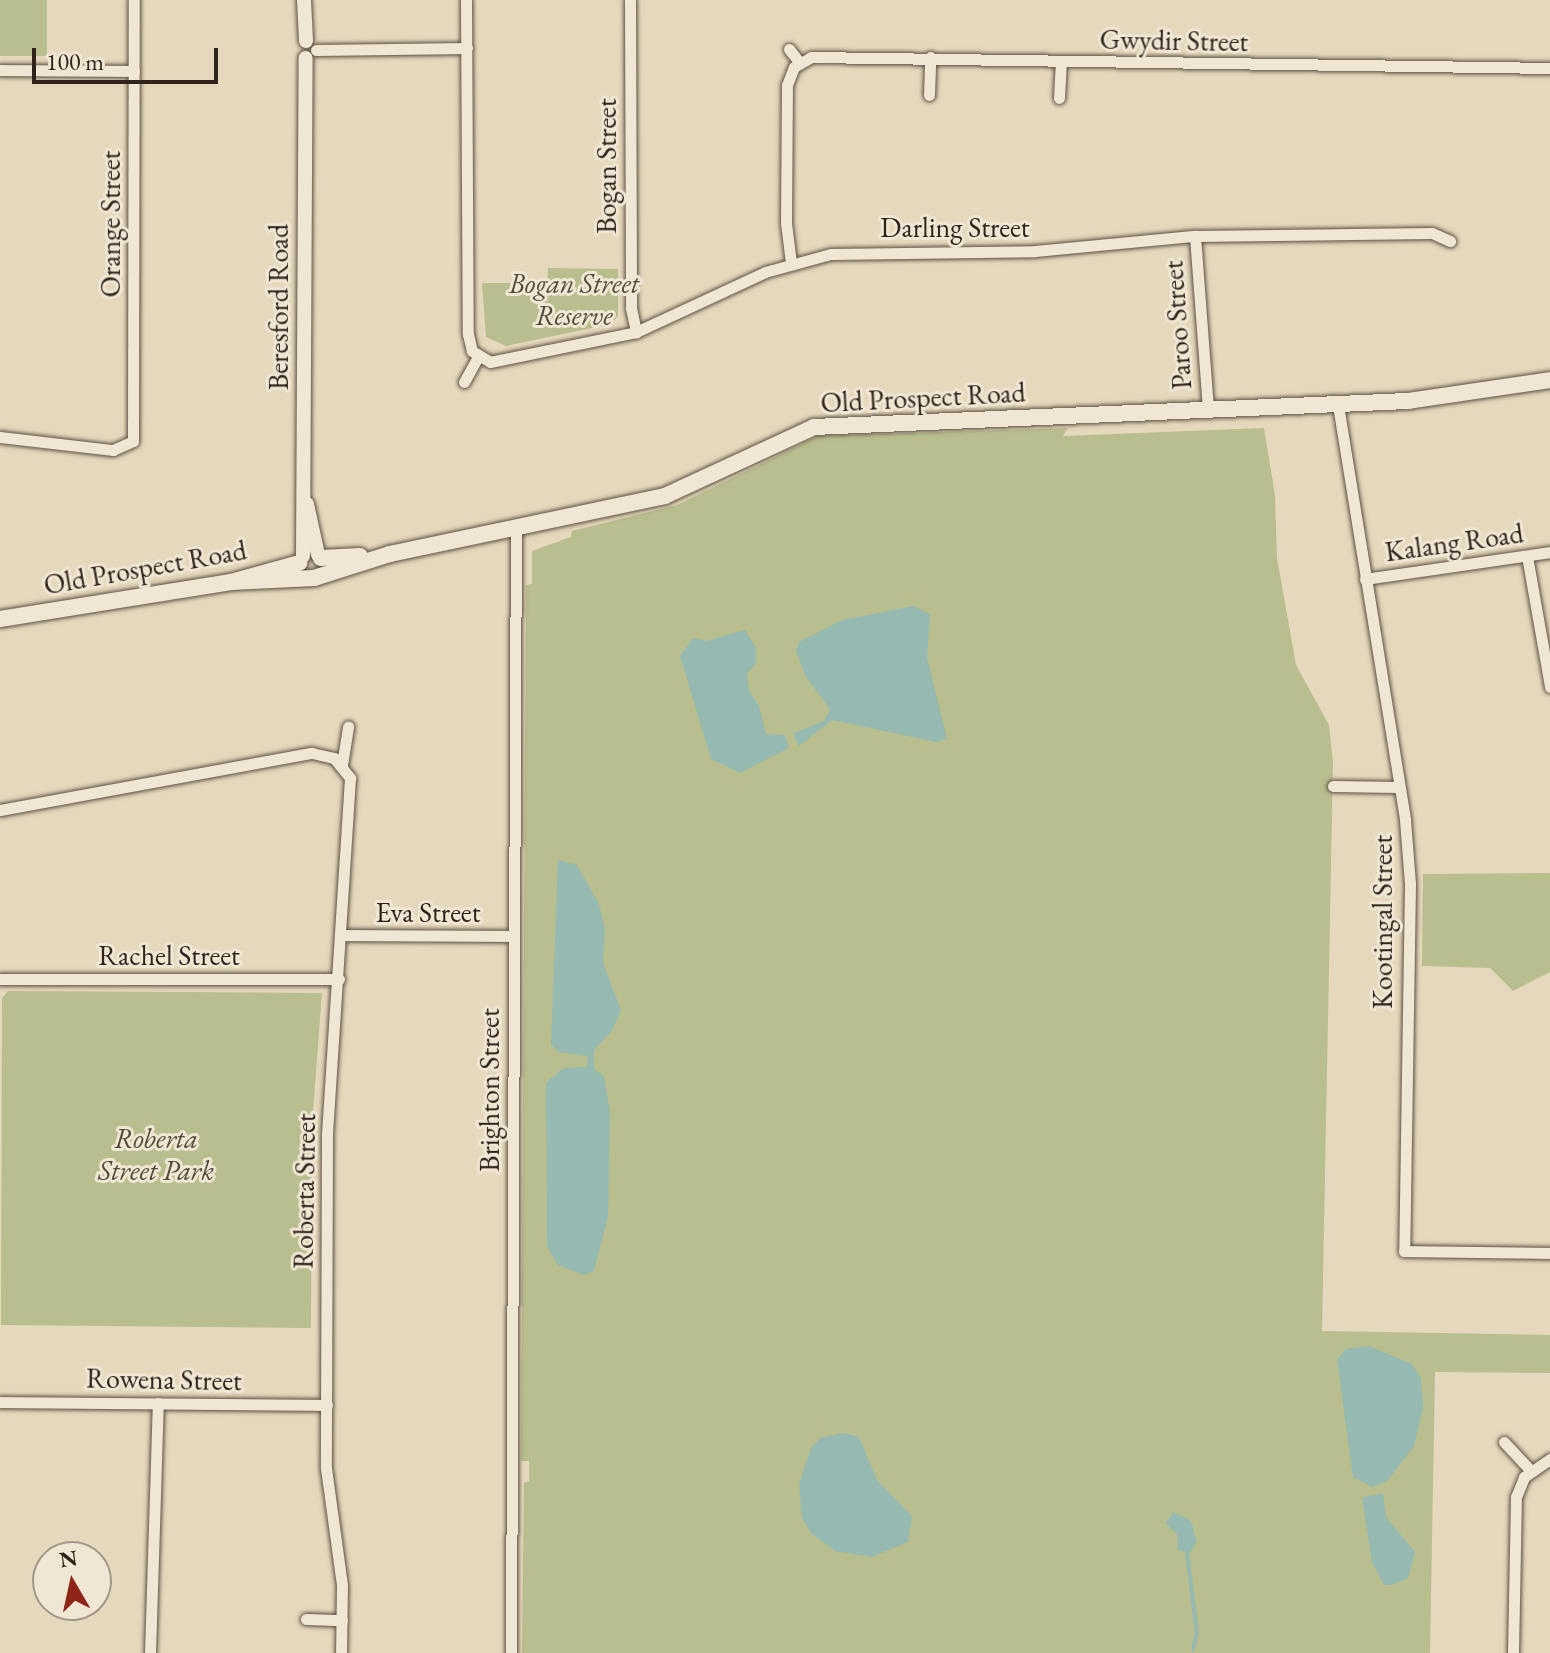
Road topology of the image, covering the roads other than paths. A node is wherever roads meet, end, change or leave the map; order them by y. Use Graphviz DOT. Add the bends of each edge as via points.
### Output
graph roads {
  1 [pos="134,0"];
  2 [pos="304,0"];
  3 [pos="466,0"];
  4 [pos="630,0"];
  5 [pos="467,48"];
  6 [pos="789,49"];
  7 [pos="309,50"];
  8 [pos="930,57"];
  9 [pos="799,62"];
  10 [pos="1061,62"];
  11 [pos="1550,68"];
  12 [pos="0,70"];
  13 [pos="134,71"];
  14 [pos="929,95"];
  15 [pos="1059,98"];
  16 [pos="1195,236"];
  17 [pos="1450,241"];
  18 [pos="791,263"];
  19 [pos="636,332"];
  20 [pos="478,357"];
  21 [pos="1550,380"];
  22 [pos="464,382"];
  23 [pos="1338,405"];
  24 [pos="1208,410"];
  25 [pos="0,437"];
  26 [pos="516,528"];
  27 [pos="1550,552"];
  28 [pos="1527,556"];
  29 [pos="312,564"];
  30 [pos="1365,579"];
  31 [pos="0,619"];
  32 [pos="1550,687"];
  33 [pos="348,726"];
  34 [pos="342,765"];
  35 [pos="1333,786"];
  36 [pos="1398,787"];
  37 [pos="0,810"];
  38 [pos="342,935"];
  39 [pos="514,936"];
  40 [pos="0,979"];
  41 [pos="339,979"];
  42 [pos="1550,1253"];
  43 [pos="0,1402"];
  44 [pos="158,1403"];
  45 [pos="327,1405"];
  46 [pos="1504,1442"];
  47 [pos="1550,1459"];
  48 [pos="1530,1470"];
  49 [pos="306,1619"];
  50 [pos="342,1620"];
  51 [pos="150,1653"];
  52 [pos="341,1653"];
  53 [pos="511,1653"];
  54 [pos="1513,1653"];
  1 -- 13 [label="street, Orange Street"];
  2 -- 7 [label="street, Beresford Road"];
  3 -- 5 [label="street"];
  4 -- 19 [label="street, Bogan Street" via="631,308"];
  5 -- 7 [label="street"];
  5 -- 20 [label="street" via="468,334"];
  6 -- 9 [label="street"];
  7 -- 29 [label="street, Beresford Road" via="307,504"];
  8 -- 9 [label="street, Gwydir Street" via="819,56"];
  8 -- 10 [label="street, Gwydir Street"];
  8 -- 14 [label="street"];
  9 -- 18 [label="street" via="787,85"];
  10 -- 11 [label="street, Gwydir Street"];
  10 -- 15 [label="street"];
  12 -- 13 [label="street"];
  13 -- 25 [label="street, Orange Street" via="132,448"];
  16 -- 17 [label="street, Darling Street" via="1432,233"];
  16 -- 18 [label="street, Darling Street" via="1035,251 849,252"];
  16 -- 24 [label="street, Paroo Street"];
  18 -- 19 [label="street, Darling Street"];
  19 -- 20 [label="street, Darling Street" via="494,362"];
  20 -- 22 [label="street"];
  21 -- 23 [label="main road, Old Prospect Road" via="1434,399"];
  23 -- 24 [label="main road, Old Prospect Road"];
  23 -- 30 [label="street, Kootingal Street"];
  24 -- 26 [label="main road, Old Prospect Road" via="814,427 665,496"];
  26 -- 29 [label="main road, Old Prospect Road"];
  26 -- 39 [label="street, Brighton Street"];
  27 -- 28 [label="street, Kalang Road"];
  28 -- 30 [label="street, Kalang Road"];
  28 -- 32 [label="street"];
  29 -- 31 [label="main road, Old Prospect Road"];
  30 -- 36 [label="street, Kootingal Street"];
  33 -- 34 [label="street, Roberta Street"];
  34 -- 37 [label="street" via="312,753"];
  34 -- 38 [label="street, Roberta Street" via="352,790"];
  35 -- 36 [label="street"];
  36 -- 42 [label="street, Kootingal Street" via="1410,884 1404,1251"];
  38 -- 39 [label="street, Eva Street"];
  38 -- 41 [label="street, Roberta Street"];
  39 -- 53 [label="street, Brighton Street"];
  40 -- 41 [label="street, Rachel Street"];
  41 -- 45 [label="street, Roberta Street" via="327,1135"];
  43 -- 44 [label="street, Rowena Street"];
  44 -- 45 [label="street, Rowena Street"];
  44 -- 51 [label="street"];
  45 -- 50 [label="street, Roberta Street" via="326,1468"];
  46 -- 48 [label="street"];
  47 -- 48 [label="street"];
  48 -- 54 [label="street" via="1516,1497"];
  49 -- 50 [label="street"];
  50 -- 52 [label="street, Roberta Street"];
}
